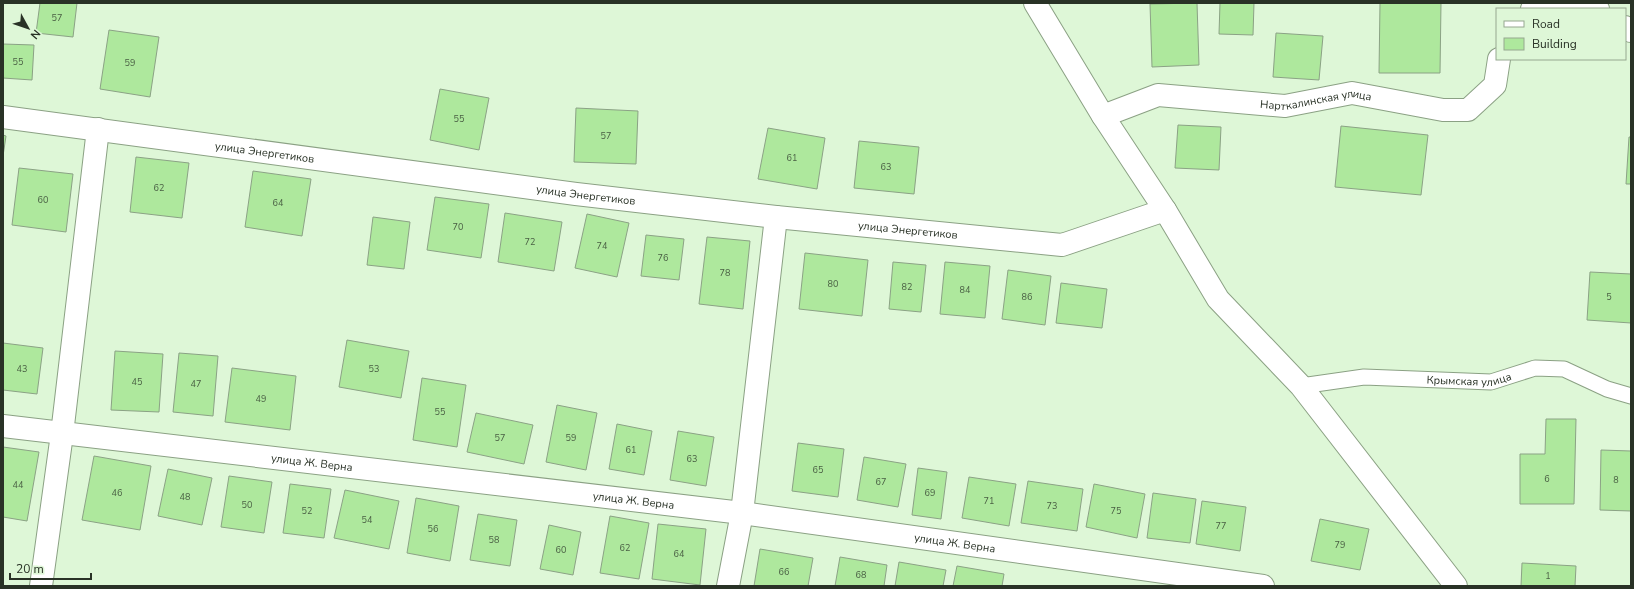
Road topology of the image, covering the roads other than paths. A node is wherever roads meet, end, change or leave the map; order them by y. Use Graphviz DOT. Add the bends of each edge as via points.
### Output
graph roads {
  1 [pos="1035,3"];
  2 [pos="1533,8"];
  3 [pos="1586,8"];
  4 [pos="1499,60"];
  5 [pos="1103,116"];
  6 [pos="3,117"];
  7 [pos="98,129"];
  8 [pos="1165,210"];
  9 [pos="776,217"];
  10 [pos="1301,386"];
  11 [pos="1631,396"];
  12 [pos="3,426"];
  13 [pos="62,434"];
  14 [pos="742,512"];
  15 [pos="41,586"];
  16 [pos="728,586"];
  17 [pos="1263,586"];
  18 [pos="1456,586"];
  1 -- 5 [label="street"];
  2 -- 3 [label="street" via="1537,4"];
  4 -- 5 [label="street, Нарткалинская улица" via="1495,85 1468,110 1443,110 1352,93 1285,106 1158,95"];
  5 -- 8 [label="street"];
  6 -- 7 [label="street, улица Энергетиков"];
  7 -- 9 [label="street, улица Энергетиков" via="576,194"];
  7 -- 13 [label="street"];
  8 -- 9 [label="street, улица Энергетиков" via="1062,245"];
  8 -- 10 [label="street" via="1218,299"];
  9 -- 14 [label="street"];
  10 -- 11 [label="lane, Крымская улица" via="1364,377 1491,382 1535,368 1550,368 1564,369 1607,389"];
  10 -- 18 [label="street"];
  12 -- 13 [label="street, улица Ж. Верна"];
  13 -- 14 [label="street, улица Ж. Верна"];
  13 -- 15 [label="street"];
  14 -- 16 [label="street"];
  14 -- 17 [label="street, улица Ж. Верна"];
}
